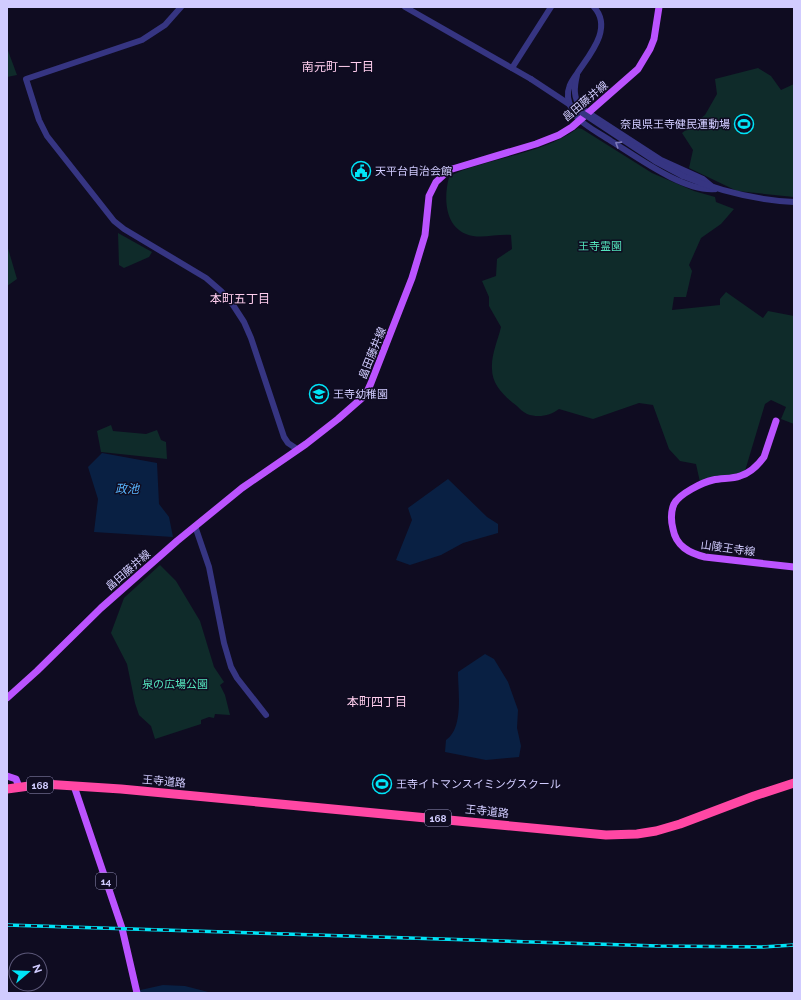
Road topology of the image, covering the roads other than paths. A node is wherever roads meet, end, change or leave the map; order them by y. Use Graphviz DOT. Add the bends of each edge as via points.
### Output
graph roads {
  1 [pos="181,7"];
  2 [pos="405,7"];
  3 [pos="551,7"];
  4 [pos="594,7"];
  5 [pos="659,7"];
  6 [pos="512,68"];
  7 [pos="577,74"];
  8 [pos="588,113"];
  9 [pos="580,120"];
  10 [pos="715,189"];
  11 [pos="794,202"];
  12 [pos="776,421"];
  13 [pos="297,449"];
  14 [pos="195,526"];
  15 [pos="794,567"];
  16 [pos="7,698"];
  17 [pos="266,715"];
  18 [pos="7,776"];
  19 [pos="794,783"];
  20 [pos="74,786"];
  21 [pos="20,787"];
  22 [pos="7,789"];
  23 [pos="137,993"];
  1 -- 13 [label="street" via="165,25 142,40 26,79 47,136 114,221 206,278 233,305 251,338 284,437"];
  2 -- 6 [label="street"];
  3 -- 6 [label="street"];
  4 -- 7 [label="street" via="601,21 601,34"];
  5 -- 8 [label="main road, 畠田藤井線" via="654,39 638,69"];
  6 -- 10 [label="street, bridge" via="655,161"];
  7 -- 8 [label="street" via="575,96 581,108"];
  7 -- 9 [label="street" via="572,79 568,96 573,111"];
  8 -- 9 [label="main road, 畠田藤井線"];
  8 -- 10 [label="street" via="661,160 703,179"];
  10 -- 9 [label="street, one-way" via="700,188 666,174"];
  9 -- 13 [label="main road, 畠田藤井線" via="564,133 536,144 448,170 436,182 429,196 425,235 412,278 367,392 342,416"];
  10 -- 11 [label="street" via="760,199"];
  12 -- 15 [label="main road, 山陵王寺線" via="760,462 740,476 704,483 682,496 674,504 672,526 673,533 686,551 705,557"];
  13 -- 14 [label="main road, 畠田藤井線" via="242,488"];
  14 -- 16 [label="main road, 畠田藤井線" via="101,608"];
  14 -- 17 [label="street" via="209,567 231,667"];
  18 -- 21 [label="main road" via="16,779"];
  19 -- 20 [label="highway, 王寺道路 / 168" via="680,824 656,831 622,835"];
  20 -- 21 [label="highway, 168" via="44,784"];
  20 -- 23 [label="main road, 14" via="122,928"];
  21 -- 22 [label="highway, 168"];
}
